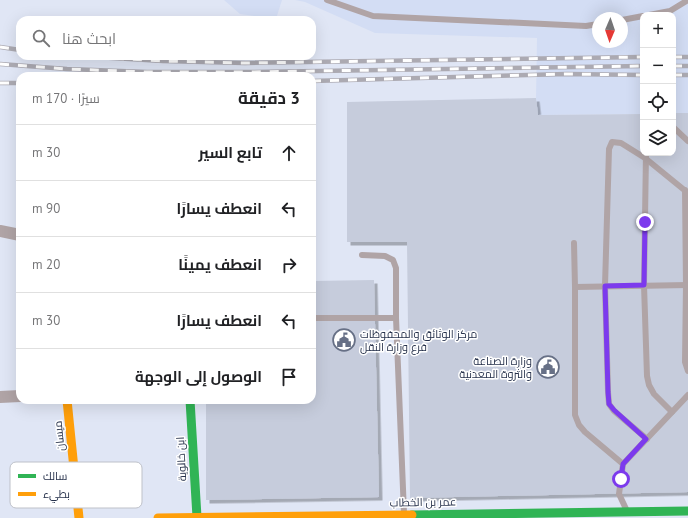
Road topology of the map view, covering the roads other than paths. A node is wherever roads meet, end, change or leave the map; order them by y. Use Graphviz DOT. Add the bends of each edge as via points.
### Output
graph roads {
  1 [pos="327,0"];
  2 [pos="688,0"];
  3 [pos="665,12"];
  4 [pos="640,17"];
  5 [pos="628,19"];
  6 [pos="592,25"];
  7 [pos="676,130"];
  8 [pos="688,141"];
  9 [pos="640,152"];
  10 [pos="645,156"];
  11 [pos="646,156"];
  12 [pos="686,191"];
  13 [pos="0,231"];
  14 [pos="16,235"];
  15 [pos="574,243"];
  16 [pos="362,255"];
  17 [pos="644,285"];
  18 [pos="687,285"];
  19 [pos="605,286"];
  20 [pos="575,287"];
  21 [pos="316,318"];
  22 [pos="396,318"];
  23 [pos="688,371"];
  24 [pos="688,395"];
  25 [pos="16,396"];
  26 [pos="0,397"];
  27 [pos="67,404"];
  28 [pos="190,404"];
  29 [pos="672,412"];
  30 [pos="646,439"];
  31 [pos="73,462"];
  32 [pos="623,464"];
  33 [pos="78,508"];
  34 [pos="688,511"];
  35 [pos="628,512"];
  36 [pos="404,514"];
  37 [pos="485,516"];
  38 [pos="197,517"];
  39 [pos="79,518"];
  40 [pos="87,518"];
  41 [pos="158,518"];
  1 -- 6 [label="lane" via="373,16"];
  2 -- 3 [label="lane"];
  4 -- 5 [label="lane"];
  7 -- 8 [label="lane"];
  9 -- 19 [label="lane" via="622,143 612,142 609,149"];
  10 -- 17 [label="lane"];
  11 -- 12 [label="lane"];
  12 -- 18 [label="lane"];
  13 -- 14 [label="street"];
  15 -- 20 [label="lane"];
  16 -- 22 [label="lane" via="385,256 393,260 396,268"];
  17 -- 18 [label="lane"];
  17 -- 19 [label="lane"];
  17 -- 29 [label="lane" via="647,376 654,394"];
  18 -- 23 [label="lane" via="685,362"];
  19 -- 20 [label="lane"];
  19 -- 30 [label="lane" via="609,404"];
  20 -- 32 [label="lane" via="575,415 585,432"];
  21 -- 22 [label="lane"];
  22 -- 36 [label="lane"];
  24 -- 29 [label="lane"];
  25 -- 26 [label="street"];
  27 -- 31 [label="street, ميسان"];
  28 -- 38 [label="street, ابن خالوية"];
  29 -- 30 [label="lane"];
  30 -- 32 [label="lane"];
  32 -- 35 [label="lane" via="619,494"];
  33 -- 39 [label="street, ميسان"];
  34 -- 35 [label="street, عمر بن الخطاب"];
  35 -- 37 [label="street, عمر بن الخطاب"];
  36 -- 37 [label="street, عمر بن الخطاب"];
  36 -- 38 [label="street, عمر بن الخطاب"];
  38 -- 41 [label="street, عمر بن الخطاب"];
  39 -- 40 [label="street"];
}
